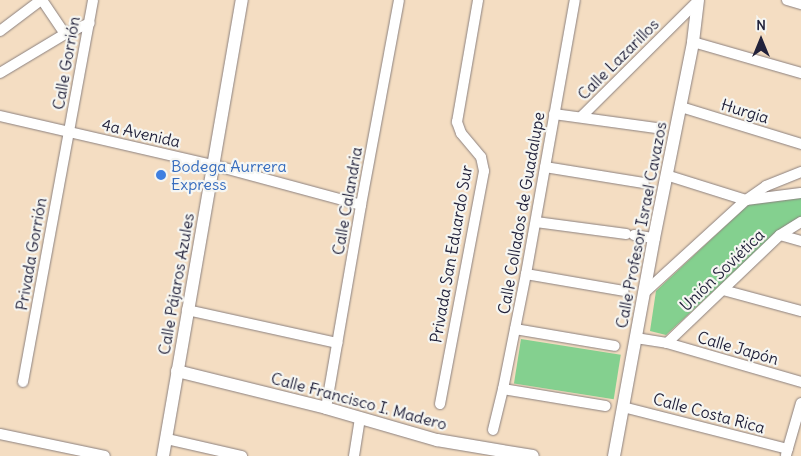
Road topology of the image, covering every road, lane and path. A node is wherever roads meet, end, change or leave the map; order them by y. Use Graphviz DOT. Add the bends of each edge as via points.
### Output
graph roads {
  1 [pos="93,0"];
  2 [pos="242,0"];
  3 [pos="399,0"];
  4 [pos="478,0"];
  5 [pos="575,0"];
  6 [pos="787,0"];
  7 [pos="37,1"];
  8 [pos="698,1"];
  9 [pos="801,4"];
  10 [pos="90,23"];
  11 [pos="0,32"];
  12 [pos="64,34"];
  13 [pos="693,42"];
  14 [pos="801,73"];
  15 [pos="0,74"];
  16 [pos="681,107"];
  17 [pos="554,114"];
  18 [pos="0,116"];
  19 [pos="582,117"];
  20 [pos="656,128"];
  21 [pos="69,132"];
  22 [pos="801,144"];
  23 [pos="214,165"];
  24 [pos="545,167"];
  25 [pos="801,172"];
  26 [pos="666,175"];
  27 [pos="644,183"];
  28 [pos="801,193"];
  29 [pos="746,200"];
  30 [pos="360,205"];
  31 [pos="536,222"];
  32 [pos="801,222"];
  33 [pos="780,235"];
  34 [pos="654,238"];
  35 [pos="801,241"];
  36 [pos="526,274"];
  37 [pos="723,290"];
  38 [pos="624,291"];
  39 [pos="644,293"];
  40 [pos="187,310"];
  41 [pos="801,311"];
  42 [pos="515,329"];
  43 [pos="636,338"];
  44 [pos="337,343"];
  45 [pos="667,344"];
  46 [pos="615,346"];
  47 [pos="177,371"];
  48 [pos="23,382"];
  49 [pos="801,382"];
  50 [pos="503,389"];
  51 [pos="801,403"];
  52 [pos="440,404"];
  53 [pos="606,406"];
  54 [pos="623,407"];
  55 [pos="326,408"];
  56 [pos="360,418"];
  57 [pos="493,430"];
  58 [pos="0,434"];
  59 [pos="167,439"];
  60 [pos="787,453"];
  61 [pos="105,456"];
  62 [pos="163,456"];
  63 [pos="242,456"];
  64 [pos="354,456"];
  65 [pos="533,456"];
  66 [pos="614,456"];
  1 -- 10 [label="street, Calle Gorrión"];
  2 -- 23 [label="street, Calle Pájaros Azules"];
  3 -- 30 [label="street, Calle Calandria"];
  4 -- 52 [label="street, Privada San Eduardo Sur" via="457,122 461,133 481,157 484,171"];
  5 -- 17 [label="street, Calle Collados de Guadalupe"];
  6 -- 9 [label="street"];
  7 -- 11 [label="street"];
  7 -- 12 [label="street"];
  8 -- 13 [label="street, Calle Profesor Israel Cavazos"];
  8 -- 19 [label="street, Calle Lazarillos"];
  10 -- 12 [label="street"];
  10 -- 21 [label="street, Calle Gorrión"];
  12 -- 15 [label="street"];
  13 -- 14 [label="street"];
  13 -- 16 [label="street, Calle Profesor Israel Cavazos"];
  16 -- 22 [label="street, Hurgia"];
  16 -- 26 [label="street, Calle Profesor Israel Cavazos"];
  17 -- 19 [label="street"];
  17 -- 24 [label="street, Calle Collados de Guadalupe"];
  18 -- 21 [label="street, 4a Avenida"];
  19 -- 20 [label="street"];
  21 -- 23 [label="street, 4a Avenida"];
  21 -- 48 [label="street, Privada Gorrión"];
  23 -- 30 [label="street, 4a Avenida"];
  23 -- 40 [label="street, Calle Pájaros Azules"];
  24 -- 27 [label="street"];
  24 -- 31 [label="street, Calle Collados de Guadalupe"];
  25 -- 29 [label="street" via="766,186"];
  26 -- 29 [label="street"];
  26 -- 34 [label="street, Calle Profesor Israel Cavazos"];
  28 -- 29 [label="street"];
  29 -- 39 [label="street"];
  30 -- 44 [label="street, Calle Calandria"];
  31 -- 34 [label="street"];
  31 -- 36 [label="street, Calle Collados de Guadalupe"];
  32 -- 33 [label="street, Unión Soviética"];
  33 -- 35 [label="street"];
  33 -- 37 [label="street, Unión Soviética"];
  34 -- 39 [label="street, Calle Profesor Israel Cavazos"];
  36 -- 38 [label="street"];
  36 -- 42 [label="street, Calle Collados de Guadalupe"];
  37 -- 41 [label="street"];
  37 -- 45 [label="street, Unión Soviética"];
  39 -- 43 [label="street, Calle Profesor Israel Cavazos"];
  40 -- 44 [label="street"];
  40 -- 47 [label="street, Calle Pájaros Azules"];
  42 -- 46 [label="street"];
  42 -- 50 [label="street, Calle Collados de Guadalupe"];
  43 -- 45 [label="street, Calle Japón"];
  43 -- 54 [label="street, Calle Profesor Israel Cavazos"];
  44 -- 55 [label="street, Calle Calandria"];
  45 -- 49 [label="street, Calle Japón"];
  47 -- 55 [label="street, Calle Francisco I. Madero"];
  47 -- 59 [label="street, Calle Pájaros Azules"];
  50 -- 53 [label="street"];
  50 -- 57 [label="street, Calle Collados de Guadalupe"];
  51 -- 60 [label="street"];
  54 -- 60 [label="street, Calle Costa Rica"];
  54 -- 66 [label="street, Calle Profesor Israel Cavazos"];
  55 -- 56 [label="street, Calle Francisco I. Madero"];
  56 -- 64 [label="street"];
  56 -- 65 [label="street, Calle Francisco I. Madero" via="437,440"];
  58 -- 61 [label="street"];
  59 -- 62 [label="street, Calle Pájaros Azules"];
  59 -- 63 [label="street"];
}
